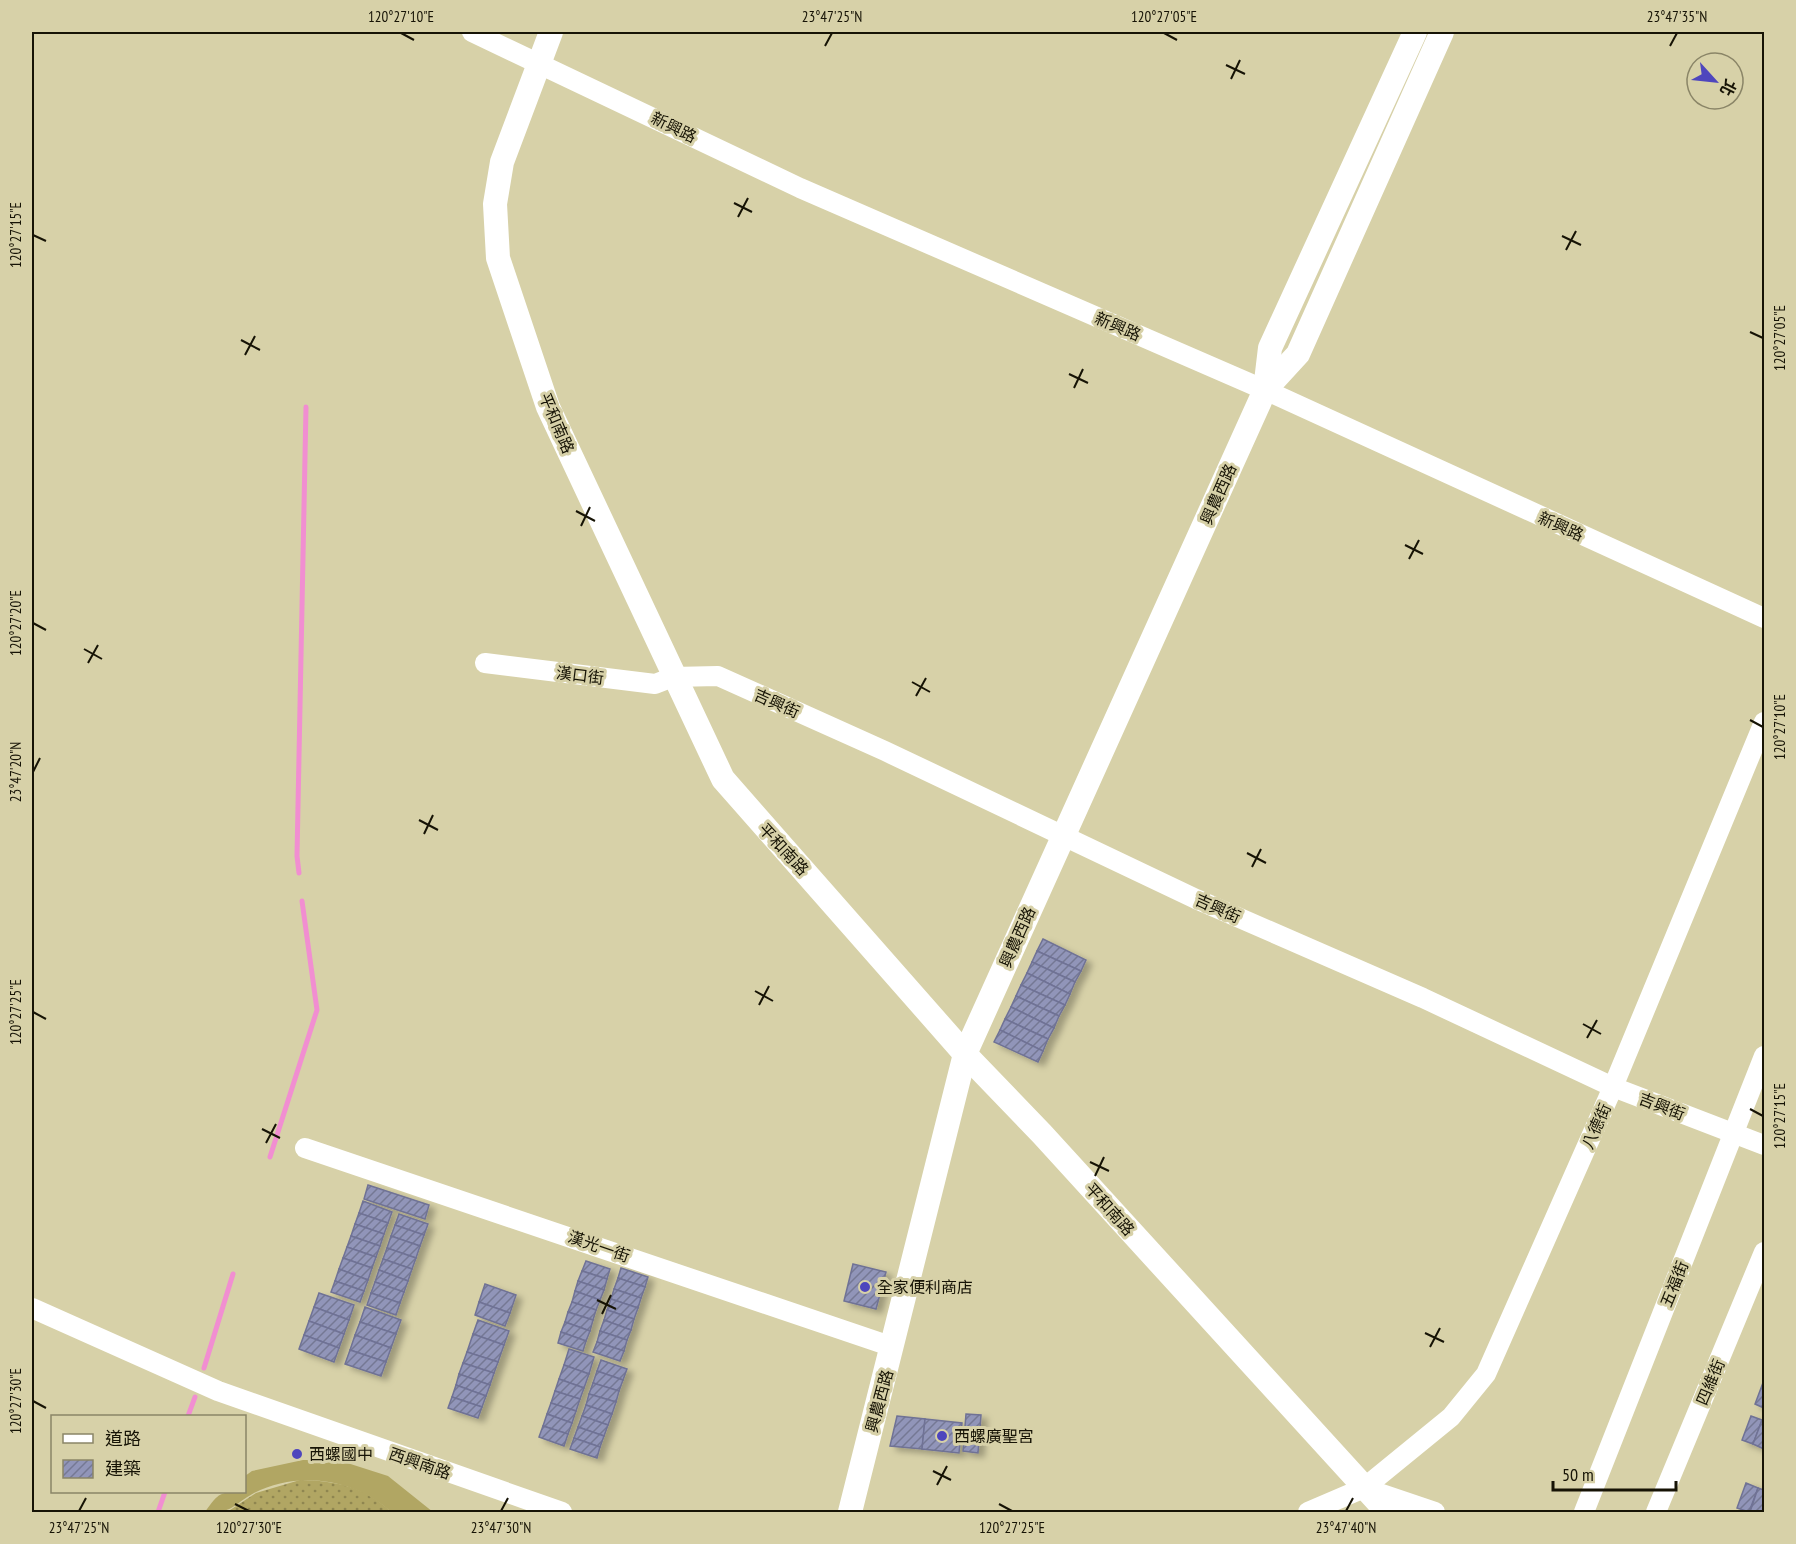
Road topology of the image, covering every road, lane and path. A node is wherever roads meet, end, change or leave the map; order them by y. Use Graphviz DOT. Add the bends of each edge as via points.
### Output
graph roads {
  1 [pos="472,32"];
  2 [pos="551,32"];
  3 [pos="1415,32"];
  4 [pos="1442,32"];
  5 [pos="539,61"];
  6 [pos="1265,390"];
  7 [pos="1764,618"];
  8 [pos="485,663"];
  9 [pos="673,677"];
  10 [pos="1764,722"];
  11 [pos="1063,835"];
  12 [pos="965,1054"];
  13 [pos="1764,1056"];
  14 [pos="1613,1087"];
  15 [pos="1734,1133"];
  16 [pos="1764,1145"];
  17 [pos="305,1148"];
  18 [pos="1764,1252"];
  19 [pos="32,1308"];
  20 [pos="893,1347"];
  21 [pos="1364,1488"];
  22 [pos="561,1512"];
  23 [pos="850,1512"];
  24 [pos="1308,1512"];
  25 [pos="1387,1512"];
  26 [pos="1435,1512"];
  27 [pos="1584,1512"];
  28 [pos="1656,1512"];
  1 -- 5 [label="street, 新興路"];
  2 -- 5 [label="main road, 平和南路"];
  3 -- 6 [label="main road, 興農西路" via="1270,348"];
  4 -- 6 [label="main road, 興農西路" via="1298,354"];
  5 -- 6 [label="street, 新興路" via="800,188"];
  5 -- 9 [label="main road, 平和南路" via="502,162 495,204 498,258 548,407"];
  6 -- 7 [label="street, 新興路"];
  6 -- 11 [label="main road, 興農西路"];
  8 -- 9 [label="street, 漢口街" via="655,684"];
  9 -- 11 [label="street, 吉興街" via="718,676"];
  9 -- 12 [label="main road, 平和南路" via="723,779"];
  10 -- 14 [label="street, 八德街"];
  11 -- 12 [label="main road, 興農西路"];
  11 -- 14 [label="street, 吉興街"];
  12 -- 20 [label="main road, 興農西路"];
  12 -- 21 [label="main road, 平和南路"];
  13 -- 15 [label="street, 五福街"];
  14 -- 15 [label="street, 吉興街"];
  14 -- 21 [label="street, 八德街" via="1486,1374 1451,1418"];
  15 -- 16 [label="street, 吉興街"];
  15 -- 27 [label="street, 五福街"];
  17 -- 20 [label="street, 漢光一街"];
  18 -- 28 [label="street, 四維街"];
  19 -- 22 [label="street, 西興南路" via="178,1373 364,1444"];
  20 -- 23 [label="main road, 興農西路"];
  21 -- 24 [label="street"];
  21 -- 25 [label="main road, 平和南路"];
  21 -- 26 [label="street"];
}
